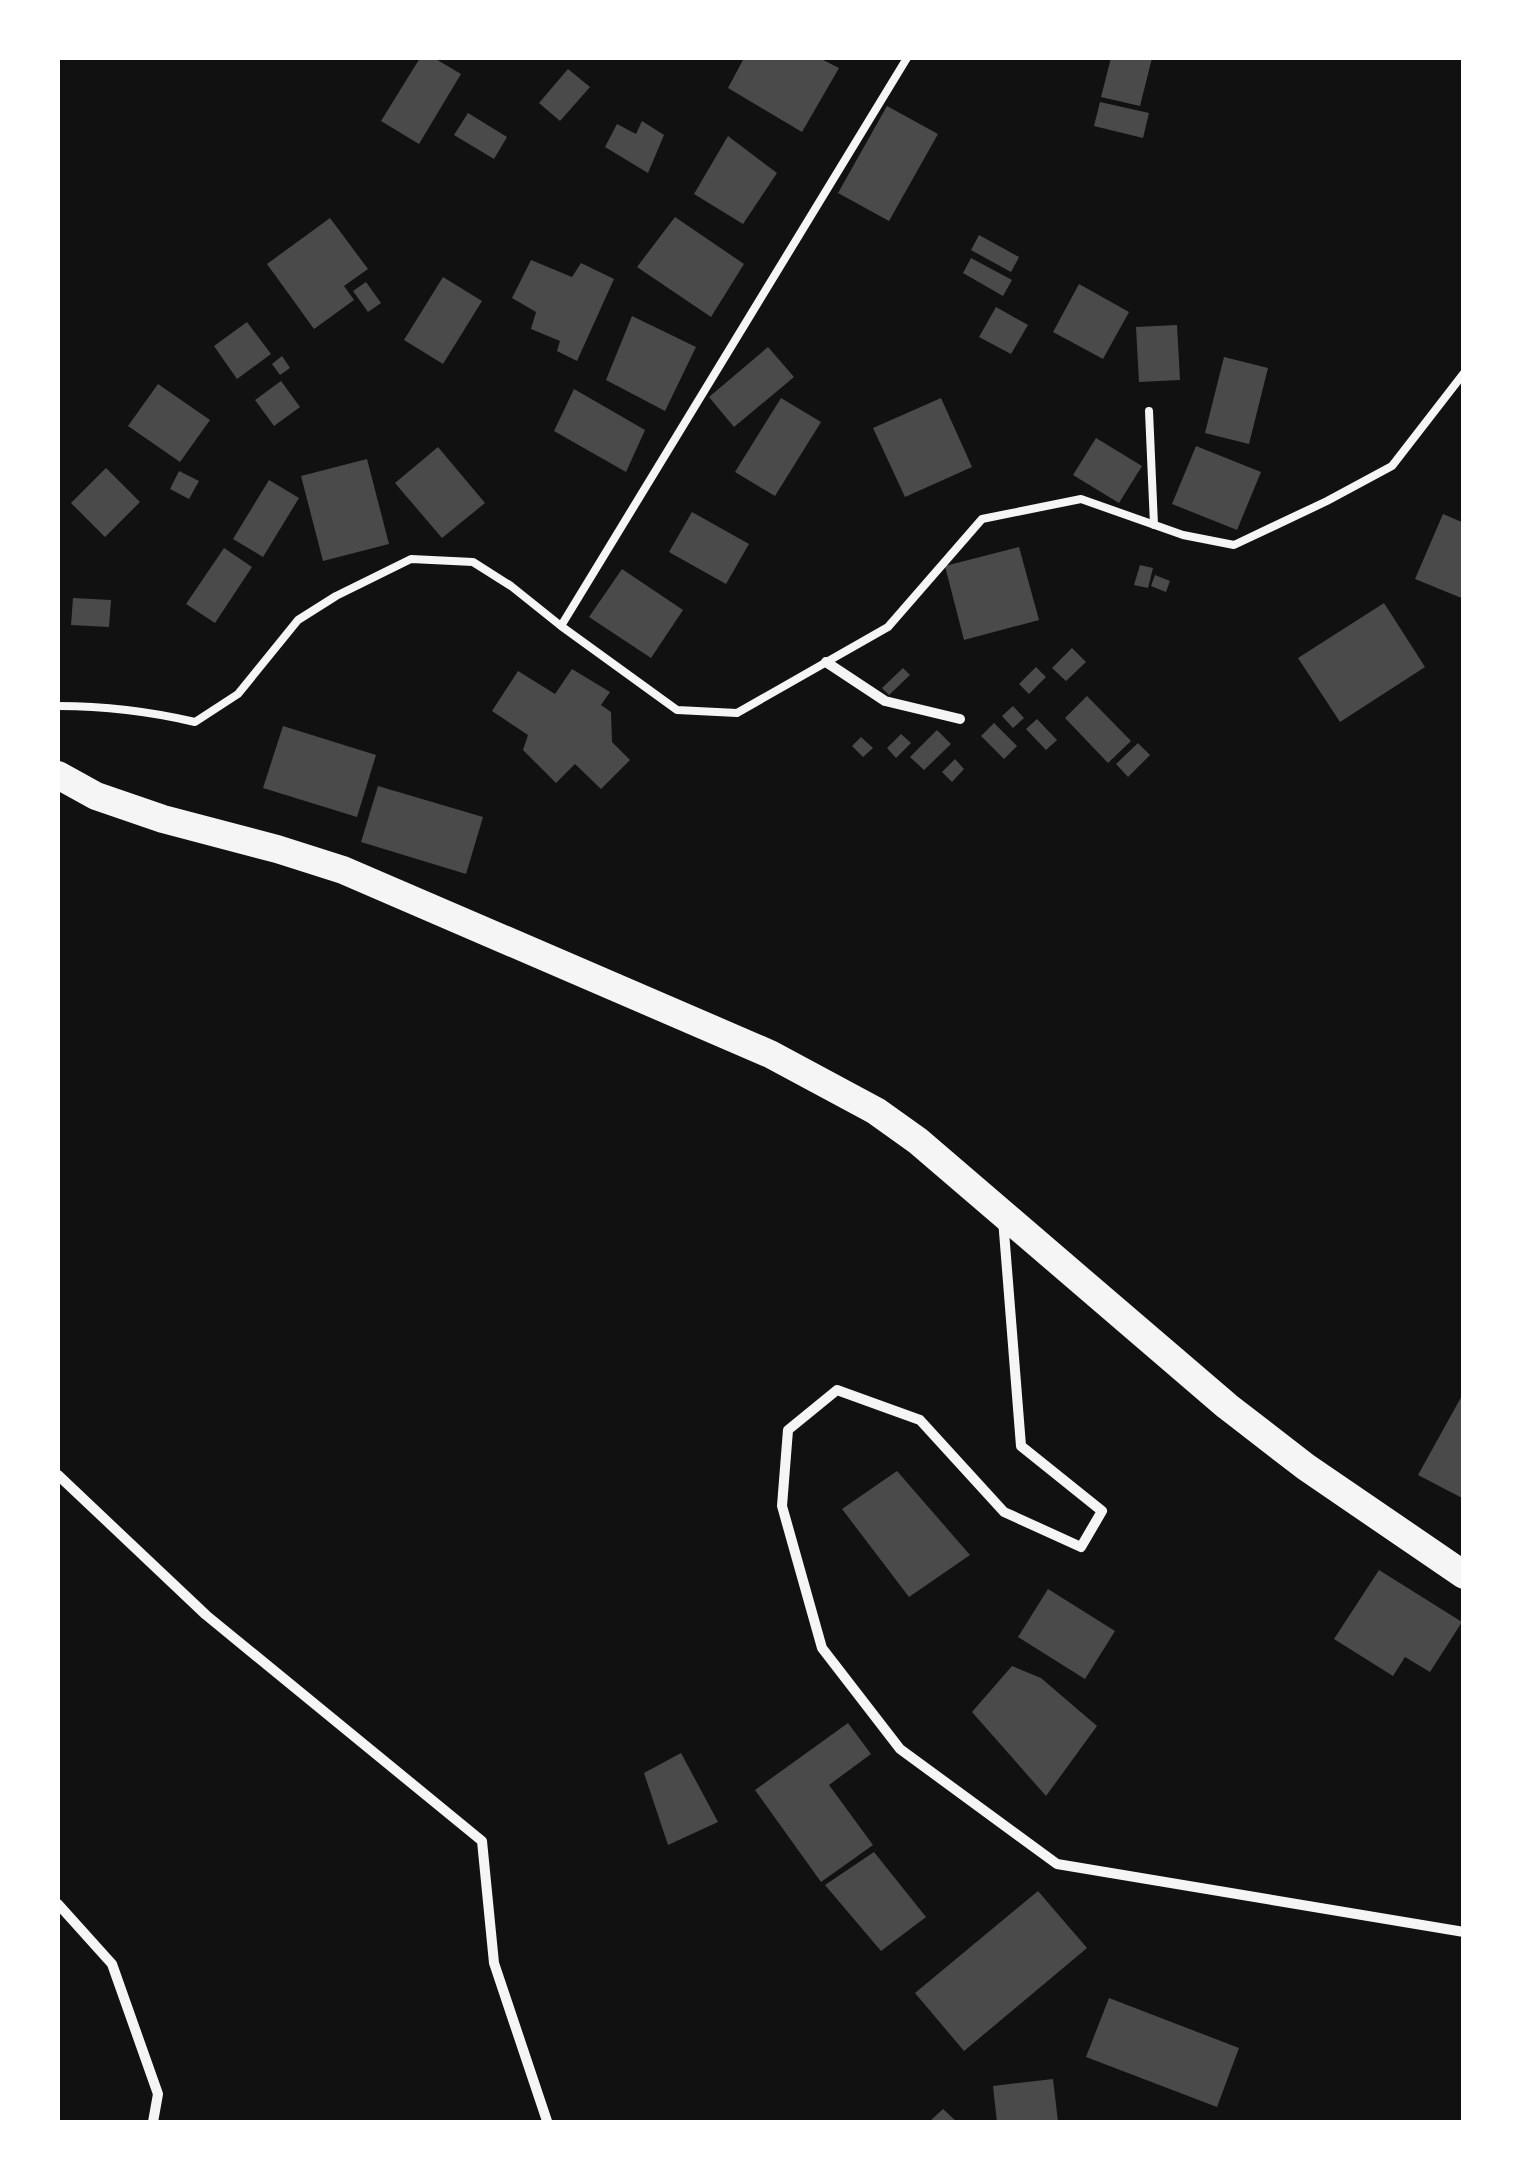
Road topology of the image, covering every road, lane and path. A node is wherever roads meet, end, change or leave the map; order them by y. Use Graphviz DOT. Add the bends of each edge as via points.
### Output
graph roads {
  1 [pos="907,58"];
  2 [pos="1464,374"];
  3 [pos="1149,412"];
  4 [pos="1154,525"];
  5 [pos="561,626"];
  6 [pos="826,662"];
  7 [pos="58,706"];
  8 [pos="960,720"];
  9 [pos="58,775"];
  10 [pos="1003,1213"];
  11 [pos="58,1475"];
  12 [pos="1461,1578"];
  13 [pos="58,1904"];
  14 [pos="1464,1932"];
  15 [pos="153,2122"];
  16 [pos="548,2122"];
  1 -- 5 [label="lane"];
  2 -- 4 [label="lane" via="1392,466 1327,501 1234,545"];
  3 -- 4 [label="lane"];
  4 -- 6 [label="lane" via="1081,499 982,519 888,627"];
  5 -- 6 [label="lane" via="678,710 737,713"];
  5 -- 7 [label="lane" via="473,562 411,559 298,620 238,694 195,722 147,710"];
  6 -- 8 [label="street" via="885,701"];
  9 -- 10 [label="highway" via="146,813 343,870 770,1054 876,1112"];
  10 -- 12 [label="highway" via="1227,1406"];
  10 -- 14 [label="street" via="1021,1446 1102,1511 1081,1547 1004,1512 920,1420 837,1390 788,1430 782,1506 822,1648 900,1749 1057,1864"];
  11 -- 16 [label="street" via="206,1615 482,1841 494,1963"];
  13 -- 15 [label="street" via="112,1964 158,2094"];
}
